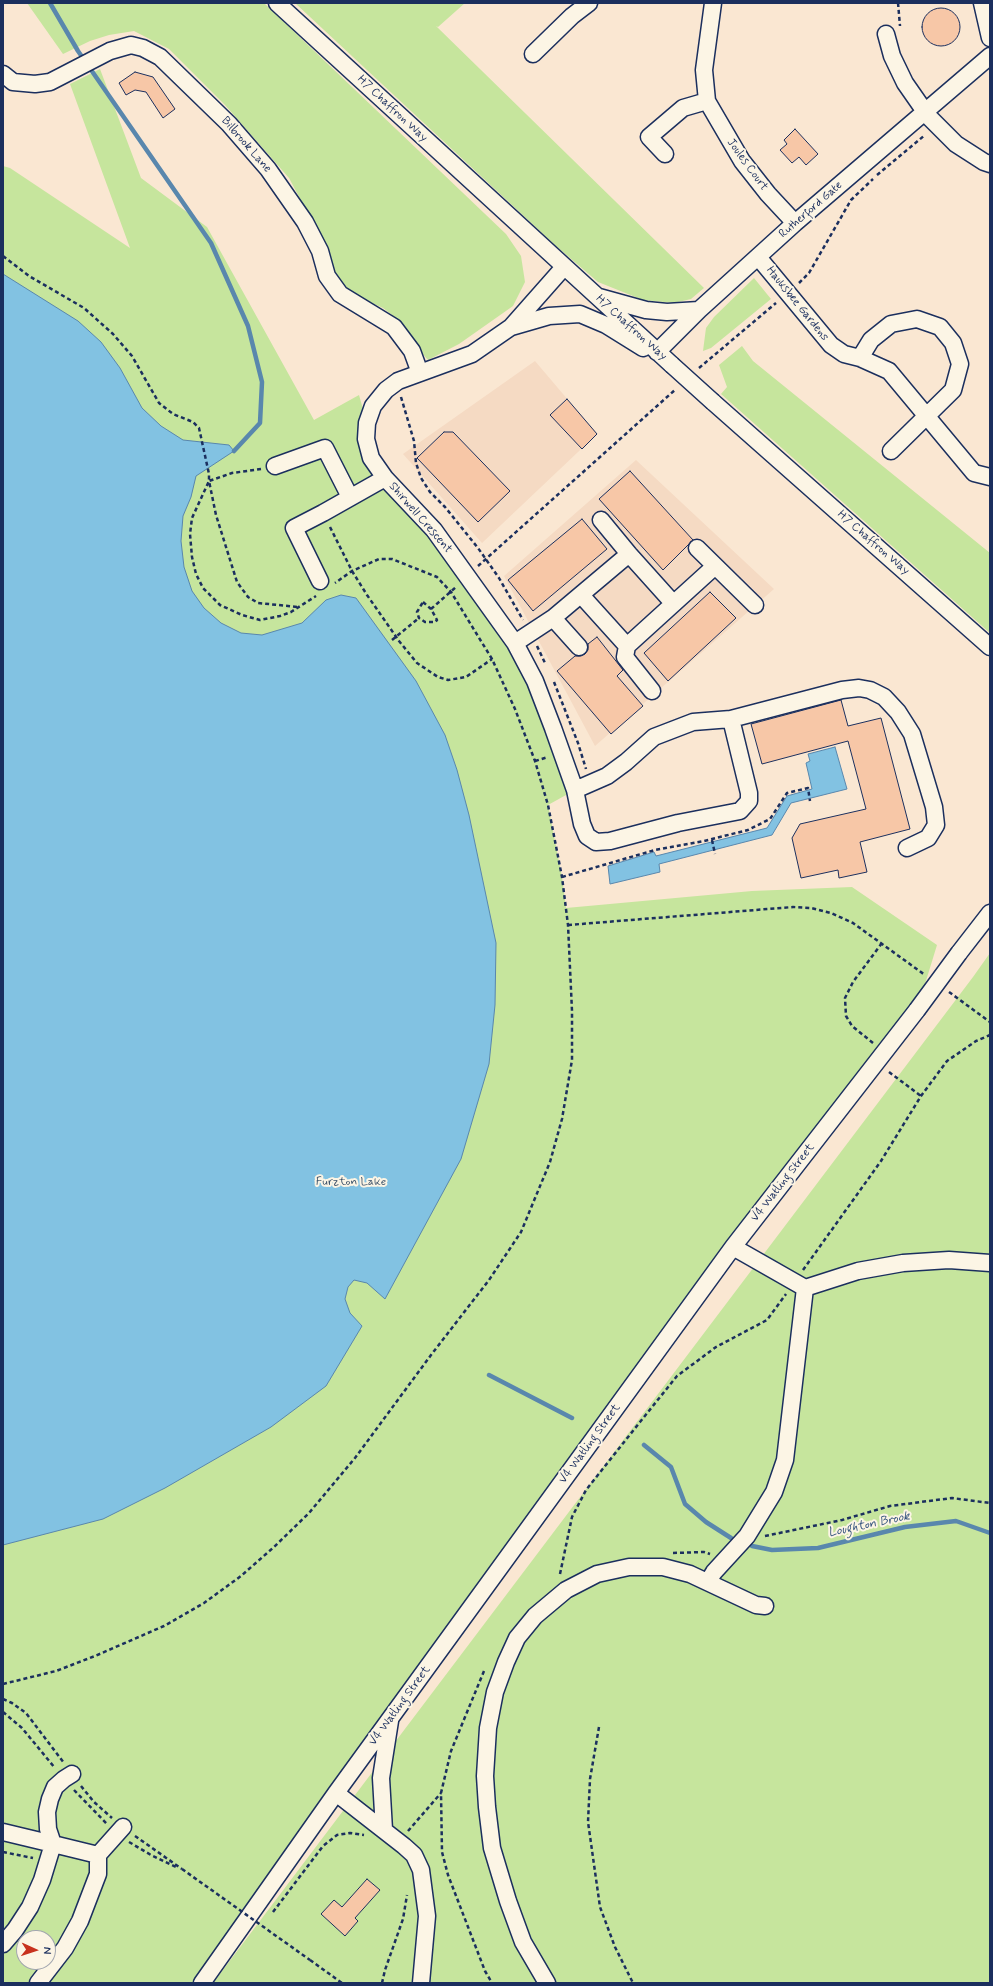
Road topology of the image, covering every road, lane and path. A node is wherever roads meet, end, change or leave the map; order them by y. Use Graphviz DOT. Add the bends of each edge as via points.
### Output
graph roads {
  1 [pos="277,3"];
  2 [pos="589,3"];
  3 [pos="713,3"];
  4 [pos="898,3"];
  5 [pos="982,3"];
  6 [pos="893,32"];
  7 [pos="990,38"];
  8 [pos="533,54"];
  9 [pos="990,56"];
  10 [pos="3,74"];
  11 [pos="707,101"];
  12 [pos="924,111"];
  13 [pos="936,126"];
  14 [pos="665,154"];
  15 [pos="990,164"];
  16 [pos="795,223"];
  17 [pos="3,256"];
  18 [pos="758,257"];
  19 [pos="564,267"];
  20 [pos="788,293"];
  21 [pos="595,296"];
  22 [pos="699,310"];
  23 [pos="511,327"];
  24 [pos="657,352"];
  25 [pos="860,358"];
  26 [pos="672,365"];
  27 [pos="420,373"];
  28 [pos="693,374"];
  29 [pos="398,381"];
  30 [pos="682,384"];
  31 [pos="928,416"];
  32 [pos="891,451"];
  33 [pos="274,466"];
  34 [pos="990,477"];
  35 [pos="385,478"];
  36 [pos="209,481"];
  37 [pos="350,497"];
  38 [pos="323,513"];
  39 [pos="601,520"];
  40 [pos="697,548"];
  41 [pos="629,554"];
  42 [pos="486,559"];
  43 [pos="714,567"];
  44 [pos="352,571"];
  45 [pos="468,575"];
  46 [pos="323,587"];
  47 [pos="451,592"];
  48 [pos="581,595"];
  49 [pos="674,603"];
  50 [pos="755,605"];
  51 [pos="299,607"];
  52 [pos="432,609"];
  53 [pos="420,618"];
  54 [pos="553,618"];
  55 [pos="530,633"];
  56 [pos="396,637"];
  57 [pos="392,640"];
  58 [pos="515,643"];
  59 [pos="627,646"];
  60 [pos="579,647"];
  61 [pos="990,647"];
  62 [pos="492,659"];
  63 [pos="547,666"];
  64 [pos="553,680"];
  65 [pos="652,691"];
  66 [pos="731,720"];
  67 [pos="591,783"];
  68 [pos="575,790"];
  69 [pos="810,801"];
  70 [pos="712,840"];
  71 [pos="907,848"];
  72 [pos="715,854"];
  73 [pos="562,877"];
  74 [pos="990,913"];
  75 [pos="568,925"];
  76 [pos="882,943"];
  77 [pos="927,975"];
  78 [pos="946,989"];
  79 [pos="990,1022"];
  80 [pos="990,1035"];
  81 [pos="885,1053"];
  82 [pos="888,1072"];
  83 [pos="921,1096"];
  84 [pos="733,1247"];
  85 [pos="990,1263"];
  86 [pos="800,1285"];
  87 [pos="990,1503"];
  88 [pos="763,1537"];
  89 [pos="670,1553"];
  90 [pos="726,1559"];
  91 [pos="567,1572"];
  92 [pos="708,1582"];
  93 [pos="765,1606"];
  94 [pos="3,1684"];
  95 [pos="3,1699"];
  96 [pos="3,1712"];
  97 [pos="391,1718"];
  98 [pos="599,1727"];
  99 [pos="68,1776"];
  100 [pos="336,1793"];
  101 [pos="384,1830"];
  102 [pos="121,1831"];
  103 [pos="3,1832"];
  104 [pos="369,1837"];
  105 [pos="399,1842"];
  106 [pos="53,1844"];
  107 [pos="3,1852"];
  108 [pos="98,1855"];
  109 [pos="47,1860"];
  110 [pos="182,1869"];
  111 [pos="408,1893"];
  112 [pos="272,1914"];
  113 [pos="267,1920"];
  114 [pos="257,1931"];
  115 [pos="3,1944"];
  116 [pos="38,1983"];
  117 [pos="202,1983"];
  118 [pos="342,1983"];
  119 [pos="382,1983"];
  120 [pos="421,1983"];
  121 [pos="492,1983"];
  122 [pos="547,1983"];
  123 [pos="633,1983"];
  1 -- 19 [label="street, H7 Chaffron Way"];
  2 -- 8 [label="street"];
  3 -- 11 [label="street, Joules Court" via="704,70"];
  4 -- 6 [label="path"];
  5 -- 7 [label="street"];
  6 -- 12 [label="street" via="892,56"];
  9 -- 12 [label="street, Rutherford Gate"];
  10 -- 27 [label="street, Bilbrook Lane" via="13,82 50,82 110,51 131,45 160,57 229,124 268,169 305,222 320,251 327,276 340,294 394,327 412,351"];
  11 -- 14 [label="street" via="684,108 649,137"];
  11 -- 16 [label="street, Joules Court" via="742,161"];
  12 -- 13 [label="street"];
  12 -- 16 [label="street, Rutherford Gate"];
  13 -- 15 [label="street" via="956,144"];
  13 -- 20 [label="path" via="851,200 809,273"];
  16 -- 18 [label="street, Rutherford Gate"];
  17 -- 36 [label="path" via="29,276 84,308 113,334 132,356 159,403 199,428 210,474"];
  18 -- 20 [label="street, Hauksbee Gardens"];
  18 -- 22 [label="street, Rutherford Gate"];
  19 -- 21 [label="street, H7 Chaffron Way"];
  19 -- 23 [label="street, Shirwell Crescent"];
  20 -- 25 [label="street, Hauksbee Gardens" via="831,345 844,354"];
  20 -- 28 [label="path"];
  21 -- 22 [label="street" via="646,310"];
  21 -- 24 [label="street, H7 Chaffron Way"];
  22 -- 24 [label="street, Rutherford Gate"];
  23 -- 26 [label="street, Shirwell Crescent" via="549,316 580,314 606,325"];
  23 -- 27 [label="street, Shirwell Crescent" via="472,354"];
  24 -- 26 [label="street, H7 Chaffron Way"];
  25 -- 31 [label="street, Hauksbee Gardens" via="889,371"];
  25 -- 31 [label="street" via="871,340 891,324 918,319 940,327 953,343 960,364 953,390"];
  26 -- 61 [label="street, H7 Chaffron Way, bridge"];
  27 -- 29 [label="street, Shirwell Crescent"];
  29 -- 35 [label="street, Shirwell Crescent" via="386,390 373,406 367,423 366,439 371,458"];
  29 -- 42 [label="path" via="421,478"];
  30 -- 42 [label="path"];
  31 -- 32 [label="street"];
  31 -- 34 [label="street, Hauksbee Gardens" via="974,473"];
  33 -- 36 [label="path" via="232,473"];
  33 -- 37 [label="street" via="325,448"];
  35 -- 37 [label="street"];
  35 -- 45 [label="street, Shirwell Crescent" via="434,530"];
  36 -- 51 [label="path" via="216,515 237,582 248,597 258,603"];
  36 -- 51 [label="path" via="192,518 190,534 196,574 204,588 220,604 242,615 260,620 280,616"];
  37 -- 38 [label="street"];
  38 -- 44 [label="path"];
  38 -- 46 [label="street" via="294,528"];
  39 -- 41 [label="street"];
  40 -- 43 [label="street"];
  41 -- 48 [label="street"];
  41 -- 49 [label="street"];
  42 -- 45 [label="path"];
  42 -- 55 [label="path"];
  43 -- 49 [label="street"];
  43 -- 50 [label="street"];
  44 -- 46 [label="path"];
  44 -- 47 [label="path" via="379,559 392,559 437,577"];
  44 -- 56 [label="path"];
  45 -- 47 [label="path"];
  45 -- 58 [label="street, Shirwell Crescent"];
  46 -- 51 [label="path"];
  47 -- 52 [label="path"];
  47 -- 62 [label="path"];
  48 -- 54 [label="street"];
  48 -- 59 [label="street"];
  49 -- 59 [label="street"];
  52 -- 53 [label="path" via="423,602 418,609"];
  52 -- 53 [label="path" via="437,620 435,622 424,622"];
  53 -- 56 [label="path"];
  54 -- 55 [label="street"];
  54 -- 60 [label="street"];
  55 -- 58 [label="street"];
  55 -- 63 [label="path"];
  56 -- 57 [label="path"];
  56 -- 62 [label="path" via="417,663 438,677 448,680 466,677"];
  58 -- 68 [label="street, Shirwell Crescent" via="535,681"];
  59 -- 65 [label="street" via="625,657"];
  62 -- 73 [label="path" via="535,761 548,805"];
  64 -- 67 [label="path"];
  66 -- 67 [label="street" via="693,722 654,737 607,776"];
  66 -- 68 [label="street, Shirwell Crescent" via="749,793 749,801 740,811 678,822 610,841 596,842 587,836 582,824"];
  66 -- 71 [label="street" via="842,690 859,688 884,697 898,712 912,734 934,807 936,825 928,838"];
  67 -- 68 [label="street"];
  69 -- 70 [label="path" via="808,788 787,793 770,819 748,830"];
  70 -- 72 [label="path"];
  70 -- 73 [label="path" via="654,850"];
  73 -- 75 [label="path"];
  74 -- 81 [label="street, V4 Watling Street, bridge"];
  75 -- 76 [label="path" via="793,907 811,908 831,913 853,923"];
  75 -- 94 [label="path" via="572,1060 562,1119 550,1162 521,1232 489,1280 340,1477 309,1513 241,1576 204,1603 164,1626 56,1671"];
  76 -- 77 [label="path"];
  76 -- 81 [label="path" via="853,982 845,998 844,1008 852,1026"];
  78 -- 79 [label="path"];
  80 -- 83 [label="path" via="976,1041 947,1061"];
  81 -- 84 [label="street, V4 Watling Street"];
  82 -- 83 [label="path"];
  83 -- 86 [label="path"];
  84 -- 86 [label="street"];
  84 -- 97 [label="street, V4 Watling Street"];
  85 -- 86 [label="street" via="949,1260 903,1263"];
  86 -- 90 [label="street" via="785,1460 774,1492 747,1536"];
  86 -- 91 [label="path" via="767,1320 716,1346 677,1376 586,1490 572,1517 560,1574"];
  87 -- 88 [label="path" via="952,1498 890,1506 842,1520"];
  89 -- 90 [label="path" via="704,1552"];
  90 -- 92 [label="street"];
  92 -- 93 [label="street" via="756,1605"];
  92 -- 122 [label="street" via="663,1567 629,1567 597,1574 566,1590 534,1616 517,1638 506,1662 496,1692 486,1748 484,1776 492,1848 523,1942"];
  95 -- 99 [label="path" via="26,1713"];
  96 -- 99 [label="path"];
  97 -- 100 [label="street, V4 Watling Street"];
  97 -- 101 [label="street" via="382,1778"];
  98 -- 123 [label="path" via="590,1779 588,1822 600,1907 615,1947"];
  99 -- 102 [label="path"];
  99 -- 102 [label="path"];
  99 -- 106 [label="street" via="55,1787 50,1798 47,1812 48,1829"];
  100 -- 101 [label="street"];
  100 -- 117 [label="street, V4 Watling Street"];
  101 -- 105 [label="street"];
  102 -- 108 [label="street"];
  102 -- 110 [label="path"];
  102 -- 110 [label="path" via="151,1855"];
  103 -- 106 [label="street"];
  104 -- 112 [label="path" via="337,1835 323,1846"];
  105 -- 120 [label="street" via="414,1855 424,1884 427,1916"];
  105 -- 121 [label="path" via="441,1793 442,1852 448,1875 482,1964"];
  106 -- 108 [label="street"];
  106 -- 109 [label="street"];
  107 -- 109 [label="path"];
  108 -- 116 [label="street" via="98,1874 80,1921 65,1948"];
  109 -- 115 [label="street" via="42,1880 30,1907"];
  110 -- 118 [label="path, bridge"];
  111 -- 119 [label="path" via="403,1919 384,1970"];
  113 -- 114 [label="path"];
}
